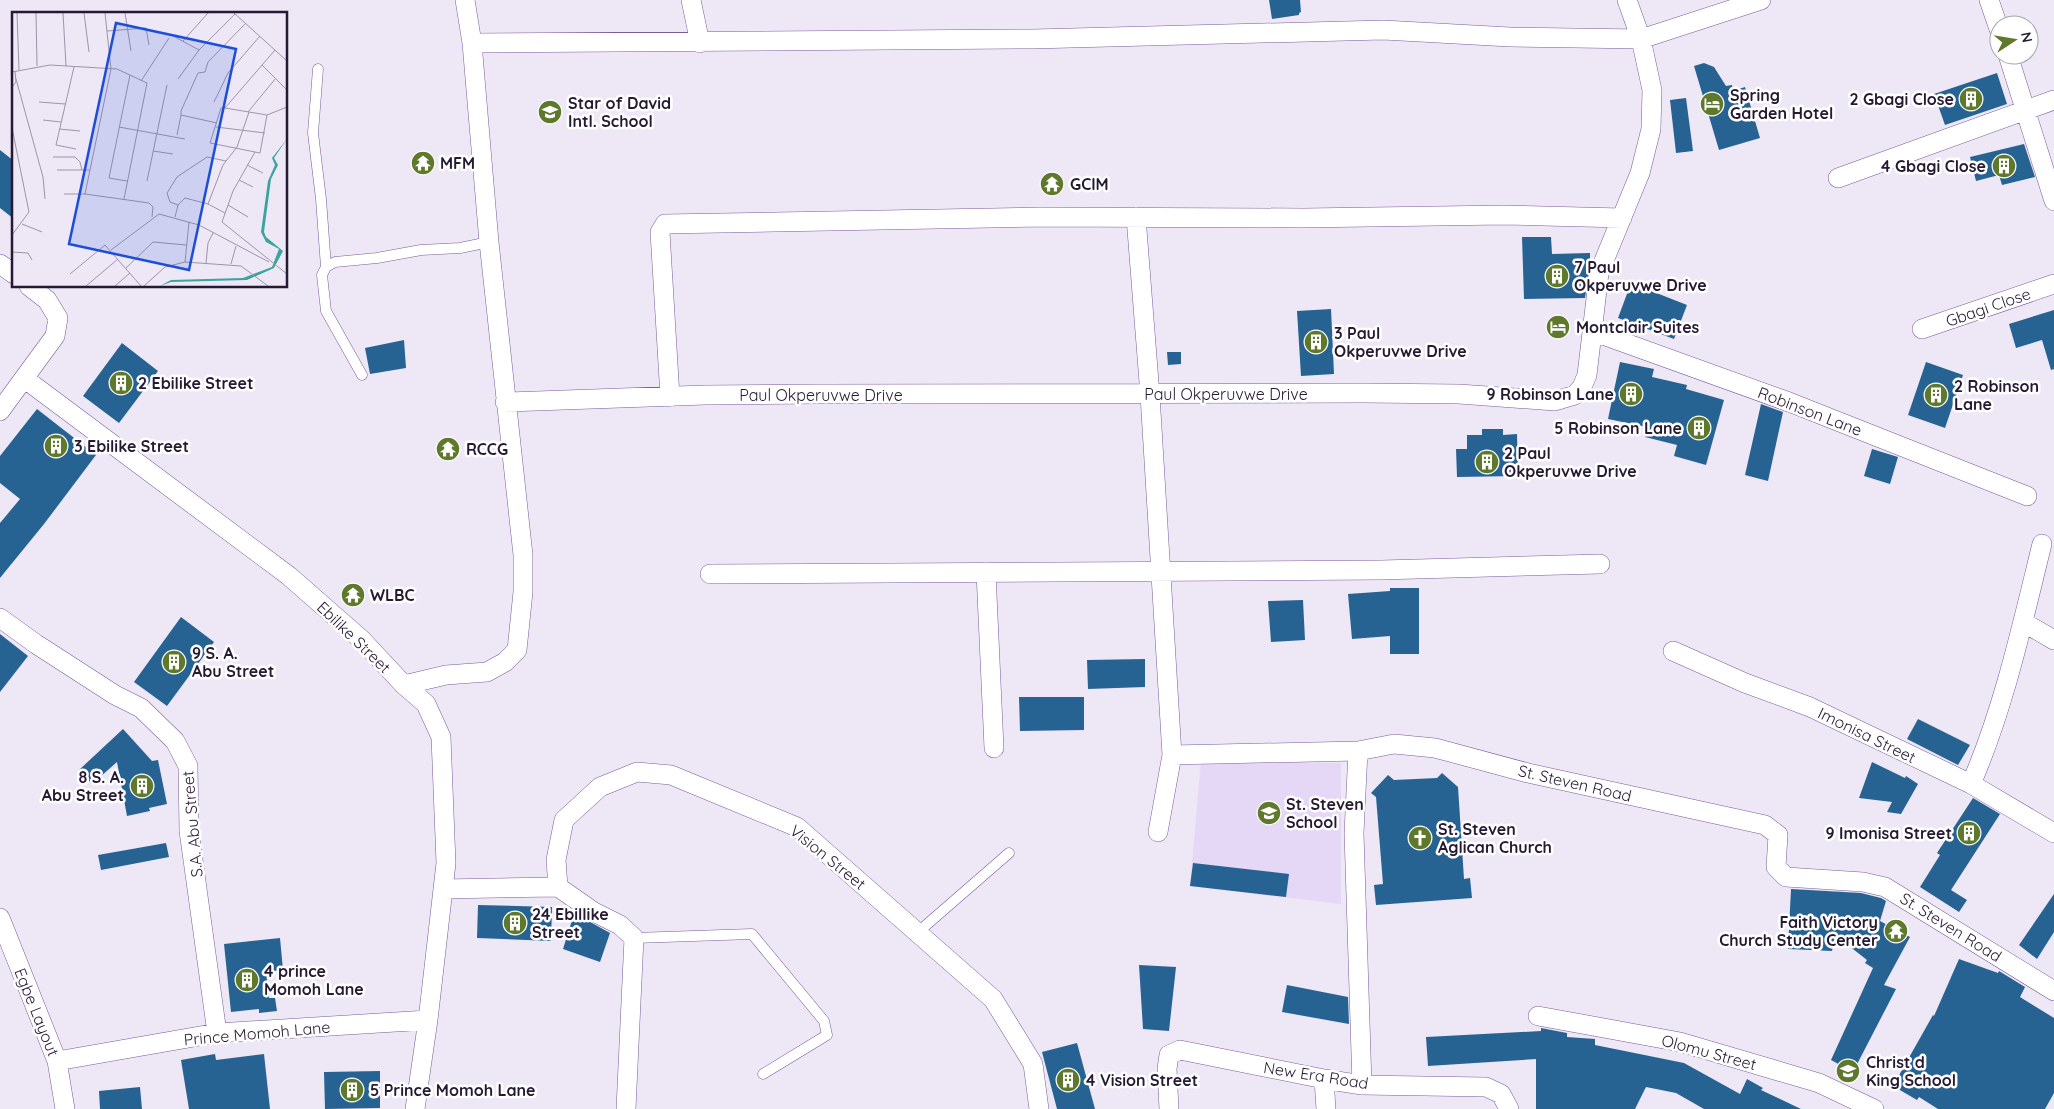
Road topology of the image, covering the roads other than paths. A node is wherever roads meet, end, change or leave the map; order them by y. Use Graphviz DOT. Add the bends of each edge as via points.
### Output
graph roads {
  1 [pos="465,0"];
  2 [pos="692,0"];
  3 [pos="1627,0"];
  4 [pos="1761,0"];
  5 [pos="1989,0"];
  6 [pos="1994,15"];
  7 [pos="1641,38"];
  8 [pos="472,43"];
  9 [pos="700,43"];
  10 [pos="2011,65"];
  11 [pos="318,69"];
  12 [pos="2054,100"];
  13 [pos="2026,111"];
  14 [pos="1838,178"];
  15 [pos="2054,201"];
  16 [pos="1136,216"];
  17 [pos="1622,218"];
  18 [pos="489,242"];
  19 [pos="0,264"];
  20 [pos="326,266"];
  21 [pos="12,273"];
  22 [pos="2054,284"];
  23 [pos="32,288"];
  24 [pos="1922,329"];
  25 [pos="1592,331"];
  26 [pos="362,375"];
  27 [pos="25,379"];
  28 [pos="1150,395"];
  29 [pos="670,397"];
  30 [pos="505,402"];
  31 [pos="0,411"];
  32 [pos="2027,496"];
  33 [pos="2042,544"];
  34 [pos="1600,564"];
  35 [pos="1160,570"];
  36 [pos="986,572"];
  37 [pos="710,574"];
  38 [pos="0,618"];
  39 [pos="2023,622"];
  40 [pos="2054,640"];
  41 [pos="1674,651"];
  42 [pos="404,686"];
  43 [pos="994,748"];
  44 [pos="1358,751"];
  45 [pos="1172,755"];
  46 [pos="1970,784"];
  47 [pos="1158,832"];
  48 [pos="2054,833"];
  49 [pos="1010,853"];
  50 [pos="558,887"];
  51 [pos="443,889"];
  52 [pos="0,918"];
  53 [pos="917,933"];
  54 [pos="634,938"];
  55 [pos="2054,991"];
  56 [pos="1538,1016"];
  57 [pos="428,1020"];
  58 [pos="217,1033"];
  59 [pos="57,1061"];
  60 [pos="763,1074"];
  61 [pos="1324,1079"];
  62 [pos="1362,1085"];
  63 [pos="66,1109"];
  64 [pos="415,1109"];
  65 [pos="626,1109"];
  66 [pos="1039,1109"];
  67 [pos="1169,1109"];
  68 [pos="1326,1109"];
  69 [pos="1508,1109"];
  70 [pos="1874,1109"];
  1 -- 8 [label="street"];
  2 -- 9 [label="street"];
  3 -- 7 [label="street, Paul Okperuvwe Drive"];
  4 -- 7 [label="street"];
  5 -- 6 [label="street"];
  7 -- 9 [label="street" via="1510,37 1383,30 1043,39"];
  7 -- 17 [label="street, Paul Okperuvwe Drive" via="1652,90 1651,129 1640,173"];
  8 -- 9 [label="street"];
  8 -- 18 [label="street"];
  10 -- 13 [label="street"];
  11 -- 20 [label="lane" via="312,133"];
  12 -- 13 [label="street"];
  13 -- 14 [label="street"];
  13 -- 15 [label="street"];
  16 -- 17 [label="street" via="1504,215"];
  16 -- 28 [label="street"];
  16 -- 29 [label="street" via="665,224 660,232"];
  17 -- 25 [label="street, Paul Okperuvwe Drive" via="1599,273"];
  18 -- 20 [label="lane" via="335,262"];
  18 -- 30 [label="street"];
  19 -- 21 [label="street"];
  20 -- 26 [label="lane" via="322,275 326,311"];
  22 -- 24 [label="street, Gbagi Close"];
  23 -- 27 [label="street" via="48,300 58,318 55,336"];
  25 -- 28 [label="street, Paul Okperuvwe Drive" via="1587,375 1582,387 1575,395 1554,402 1459,394"];
  25 -- 32 [label="street, Robinson Lane" via="1789,402"];
  27 -- 31 [label="street"];
  27 -- 42 [label="street, Ebilike Street" via="289,576 362,640"];
  28 -- 29 [label="street, Paul Okperuvwe Drive"];
  28 -- 35 [label="street"];
  29 -- 30 [label="street, Paul Okperuvwe Drive"];
  30 -- 42 [label="street" via="523,555 517,650 505,662 487,672 446,675"];
  33 -- 39 [label="street"];
  34 -- 35 [label="street" via="1382,570"];
  35 -- 36 [label="street"];
  35 -- 45 [label="street"];
  36 -- 37 [label="street"];
  36 -- 43 [label="street"];
  38 -- 58 [label="street, S.A. Abu Street" via="114,695 141,708 175,740 188,766 189,831"];
  39 -- 40 [label="street"];
  39 -- 46 [label="street" via="1987,748"];
  41 -- 46 [label="street, Imonisa Street" via="1810,707"];
  42 -- 51 [label="street, Ebilike Street" via="426,704 442,736 446,862"];
  44 -- 45 [label="street"];
  44 -- 55 [label="street, St. Steven Road" via="1394,744 1435,748 1528,773 1765,824 1778,835 1776,868 1786,877 1864,882 1885,887"];
  44 -- 62 [label="street" via="1354,833"];
  45 -- 47 [label="street"];
  46 -- 48 [label="street, Imonisa Street"];
  49 -- 53 [label="lane"];
  50 -- 51 [label="street"];
  50 -- 53 [label="street, Vision Street" via="556,860 564,820 600,787 637,772 671,775 797,827"];
  50 -- 54 [label="street" via="627,930"];
  51 -- 57 [label="street, Ebilike Street"];
  52 -- 59 [label="street, Egbe Layout"];
  53 -- 66 [label="street, Vision Street" via="993,999 1033,1064"];
  54 -- 60 [label="lane" via="752,934 824,1021 827,1035"];
  54 -- 65 [label="street"];
  56 -- 70 [label="street, Olomu Street" via="1680,1042 1819,1083"];
  57 -- 58 [label="street, Prince Momoh Lane"];
  57 -- 64 [label="street, Ebilike Street"];
  58 -- 59 [label="street, Prince Momoh Lane"];
  59 -- 63 [label="street, Egbe Layout"];
  61 -- 62 [label="street, New Era Road"];
  61 -- 67 [label="street, New Era Road" via="1180,1050 1169,1055"];
  61 -- 68 [label="street"];
  62 -- 69 [label="street, New Era Road" via="1486,1087 1501,1094"];
}
